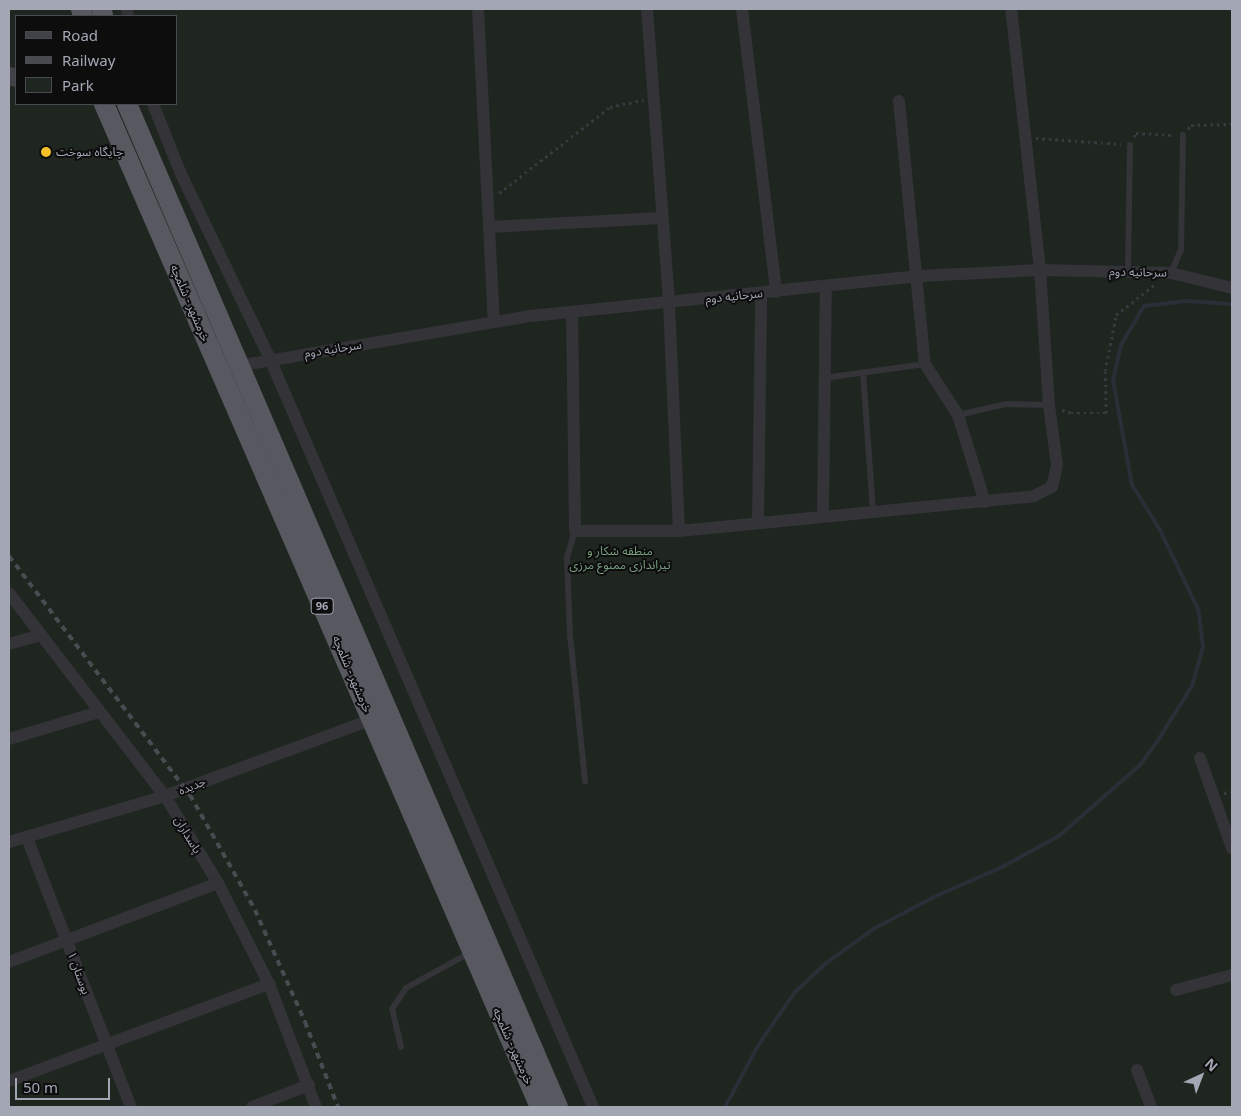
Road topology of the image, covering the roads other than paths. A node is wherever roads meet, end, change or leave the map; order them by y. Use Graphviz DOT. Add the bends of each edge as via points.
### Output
graph roads {
  1 [pos="478,9"];
  2 [pos="647,9"];
  3 [pos="742,9"];
  4 [pos="1011,9"];
  5 [pos="899,100"];
  6 [pos="104,105"];
  7 [pos="127,105"];
  8 [pos="153,105"];
  9 [pos="1183,135"];
  10 [pos="1130,145"];
  11 [pos="662,218"];
  12 [pos="489,227"];
  13 [pos="1040,270"];
  14 [pos="1128,272"];
  15 [pos="1171,273"];
  16 [pos="919,276"];
  17 [pos="826,286"];
  18 [pos="1232,288"];
  19 [pos="776,292"];
  20 [pos="761,293"];
  21 [pos="670,303"];
  22 [pos="572,312"];
  23 [pos="494,322"];
  24 [pos="270,359"];
  25 [pos="925,364"];
  26 [pos="238,366"];
  27 [pos="863,372"];
  28 [pos="824,378"];
  29 [pos="1049,405"];
  30 [pos="958,415"];
  31 [pos="985,502"];
  32 [pos="873,511"];
  33 [pos="823,516"];
  34 [pos="758,522"];
  35 [pos="575,531"];
  36 [pos="679,531"];
  37 [pos="9,593"];
  38 [pos="40,635"];
  39 [pos="9,644"];
  40 [pos="99,712"];
  41 [pos="379,716"];
  42 [pos="9,738"];
  43 [pos="1200,758"];
  44 [pos="585,780"];
  45 [pos="165,796"];
  46 [pos="27,838"];
  47 [pos="9,842"];
  48 [pos="1232,848"];
  49 [pos="218,883"];
  50 [pos="67,940"];
  51 [pos="472,951"];
  52 [pos="9,962"];
  53 [pos="1232,975"];
  54 [pos="269,984"];
  55 [pos="1176,990"];
  56 [pos="106,1044"];
  57 [pos="401,1047"];
  58 [pos="1137,1070"];
  59 [pos="9,1081"];
  60 [pos="309,1085"];
  61 [pos="131,1107"];
  62 [pos="252,1107"];
  63 [pos="316,1107"];
  64 [pos="540,1107"];
  65 [pos="558,1107"];
  66 [pos="593,1107"];
  67 [pos="1151,1107"];
  1 -- 12 [label="street"];
  2 -- 11 [label="street"];
  3 -- 19 [label="street"];
  4 -- 13 [label="street"];
  5 -- 16 [label="street"];
  6 -- 41 [label="highway, خرمشهر - شلمچه / 96"];
  7 -- 26 [label="highway, خرمشهر - شلمچه / 96"];
  8 -- 24 [label="street" via="181,174"];
  9 -- 15 [label="lane" via="1181,250"];
  10 -- 14 [label="lane"];
  11 -- 12 [label="street"];
  11 -- 21 [label="street"];
  12 -- 23 [label="street"];
  13 -- 14 [label="street, سرحانیه دوم"];
  13 -- 16 [label="street, سرحانیه دوم"];
  13 -- 29 [label="street"];
  14 -- 15 [label="street, سرحانیه دوم"];
  15 -- 18 [label="street, سرحانیه دوم"];
  16 -- 17 [label="street, سرحانیه دوم"];
  16 -- 25 [label="street" via="916,297"];
  17 -- 19 [label="street, سرحانیه دوم"];
  17 -- 28 [label="street"];
  19 -- 20 [label="street, سرحانیه دوم"];
  20 -- 21 [label="street, سرحانیه دوم"];
  20 -- 34 [label="street"];
  21 -- 22 [label="street, سرحانیه دوم"];
  21 -- 36 [label="street"];
  22 -- 23 [label="street, سرحانیه دوم"];
  22 -- 35 [label="street"];
  23 -- 24 [label="street, سرحانیه دوم"];
  24 -- 26 [label="street, سرحانیه دوم"];
  24 -- 66 [label="street"];
  25 -- 27 [label="lane"];
  25 -- 30 [label="street"];
  26 -- 41 [label="highway, خرمشهر - شلمچه / 96"];
  27 -- 28 [label="lane"];
  27 -- 32 [label="lane"];
  28 -- 33 [label="street"];
  29 -- 30 [label="lane" via="1006,404"];
  29 -- 31 [label="street" via="1057,465 1052,487 1034,496"];
  30 -- 31 [label="street"];
  31 -- 32 [label="street"];
  32 -- 33 [label="street"];
  33 -- 34 [label="street"];
  34 -- 36 [label="street"];
  35 -- 36 [label="street"];
  35 -- 44 [label="lane" via="567,557"];
  37 -- 38 [label="street, پاسداران"];
  38 -- 39 [label="street"];
  38 -- 40 [label="street, پاسداران"];
  40 -- 42 [label="street"];
  40 -- 45 [label="street, پاسداران"];
  41 -- 45 [label="street, جدیده"];
  41 -- 51 [label="highway, خرمشهر - شلمچه / 96"];
  41 -- 65 [label="highway, خرمشهر - شلمچه / 96"];
  43 -- 48 [label="street"];
  45 -- 46 [label="street, جدیده"];
  45 -- 49 [label="street, پاسداران"];
  46 -- 47 [label="street, جدیده"];
  46 -- 50 [label="street, بوستان ۱"];
  49 -- 50 [label="street"];
  49 -- 54 [label="street, پاسداران"];
  50 -- 52 [label="street"];
  50 -- 56 [label="street, بوستان ۱"];
  51 -- 57 [label="lane" via="406,988 392,1009"];
  51 -- 64 [label="highway, خرمشهر - شلمچه / 96"];
  53 -- 55 [label="street"];
  54 -- 56 [label="street"];
  54 -- 60 [label="street, پاسداران"];
  56 -- 59 [label="street"];
  56 -- 61 [label="street, بوستان ۱"];
  58 -- 67 [label="street"];
  60 -- 62 [label="street"];
  60 -- 63 [label="street, پاسداران"];
}
